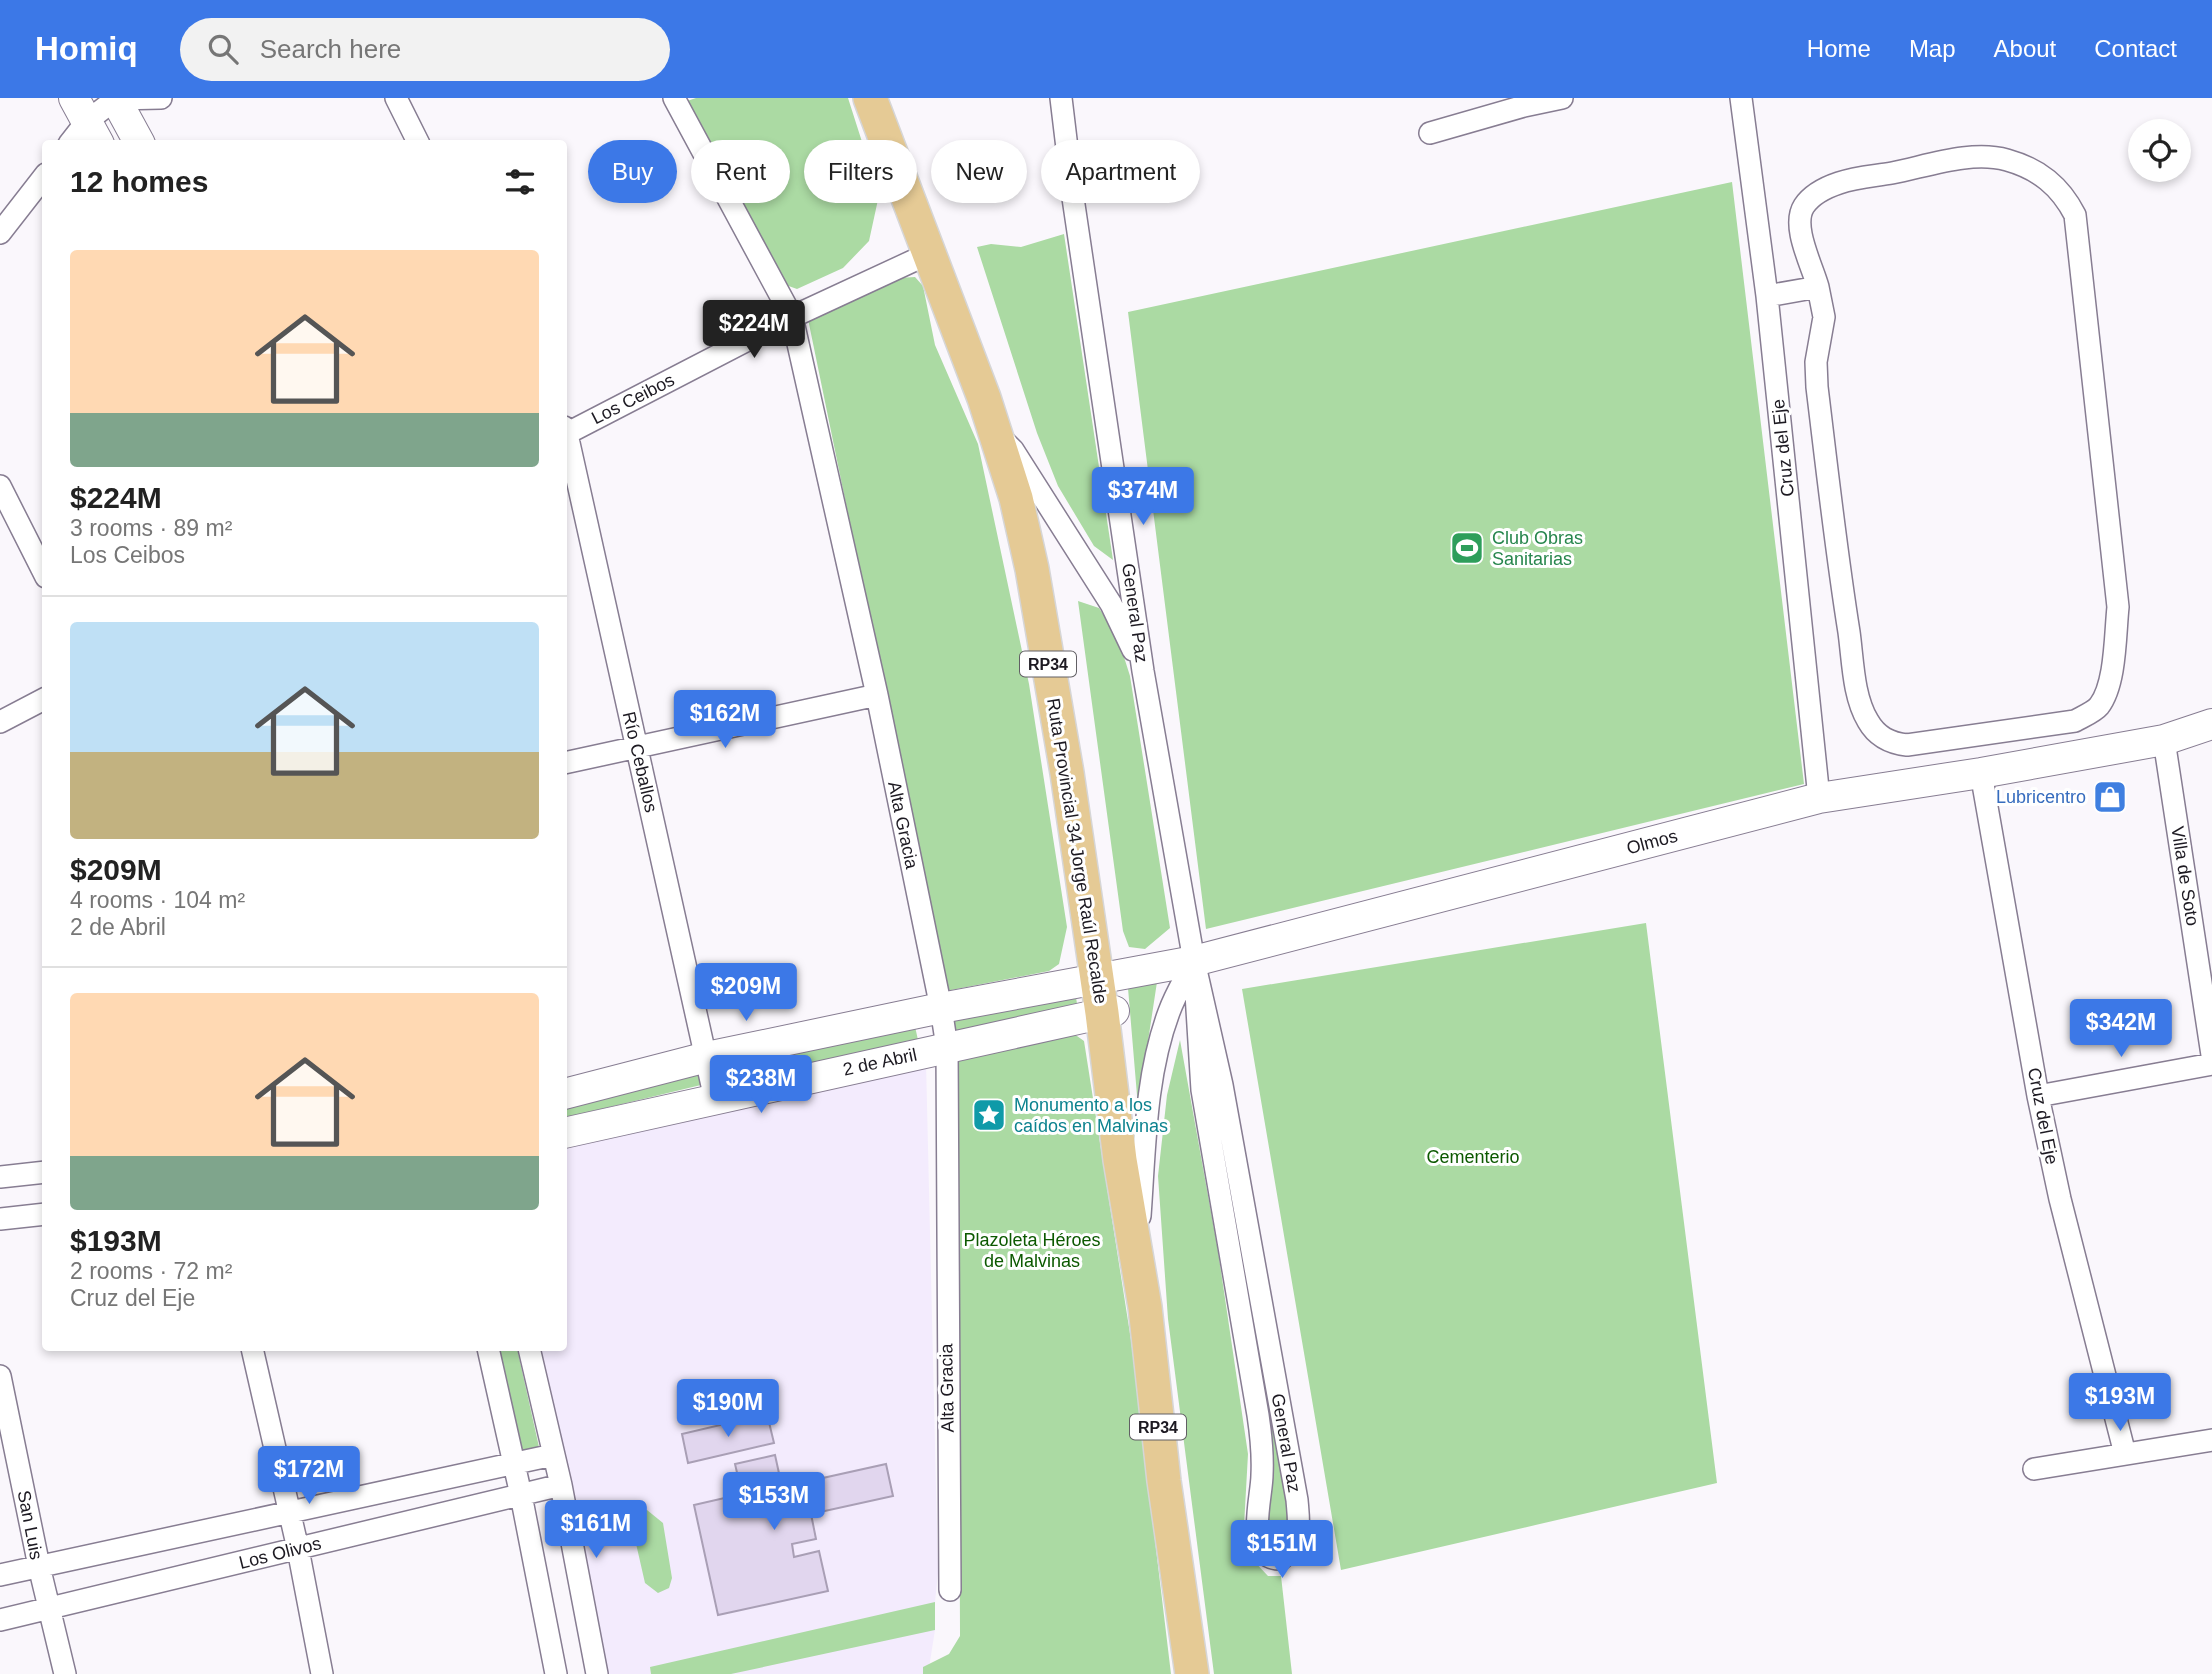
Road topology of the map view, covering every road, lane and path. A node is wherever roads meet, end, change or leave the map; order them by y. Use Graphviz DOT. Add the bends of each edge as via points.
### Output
graph roads {
  1 [pos="161,98"];
  2 [pos="396,98"];
  3 [pos="674,98"];
  4 [pos="870,98"];
  5 [pos="885,98"];
  6 [pos="1061,98"];
  7 [pos="1562,98"];
  8 [pos="1741,98"];
  9 [pos="116,99"];
  10 [pos="1524,102"];
  11 [pos="82,127"];
  12 [pos="1430,133"];
  13 [pos="138,140"];
  14 [pos="417,140"];
  15 [pos="42,179"];
  16 [pos="0,233"];
  17 [pos="930,253"];
  18 [pos="1818,287"];
  19 [pos="1767,296"];
  20 [pos="792,317"];
  21 [pos="567,431"];
  22 [pos="567,441"];
  23 [pos="1004,441"];
  24 [pos="0,486"];
  25 [pos="42,568"];
  26 [pos="1143,671"];
  27 [pos="877,695"];
  28 [pos="42,700"];
  29 [pos="0,722"];
  30 [pos="2212,724"];
  31 [pos="2164,740"];
  32 [pos="637,747"];
  33 [pos="567,762"];
  34 [pos="1981,773"];
  35 [pos="1819,798"];
  36 [pos="1194,961"];
  37 [pos="1103,979"];
  38 [pos="941,1008"];
  39 [pos="1108,1012"];
  40 [pos="947,1047"];
  41 [pos="2212,1055"];
  42 [pos="707,1057"];
  43 [pos="2212,1064"];
  44 [pos="567,1093"];
  45 [pos="2038,1096"];
  46 [pos="715,1099"];
  47 [pos="567,1132"];
  48 [pos="42,1172"];
  49 [pos="0,1177"];
  50 [pos="42,1214"];
  51 [pos="0,1219"];
  52 [pos="1136,1253"];
  53 [pos="253,1351"];
  54 [pos="489,1351"];
  55 [pos="530,1351"];
  56 [pos="0,1376"];
  57 [pos="2212,1440"];
  58 [pos="2125,1454"];
  59 [pos="553,1455"];
  60 [pos="513,1465"];
  61 [pos="2034,1469"];
  62 [pos="561,1485"];
  63 [pos="521,1495"];
  64 [pos="289,1513"];
  65 [pos="298,1549"];
  66 [pos="38,1566"];
  67 [pos="0,1575"];
  68 [pos="950,1590"];
  69 [pos="49,1609"];
  70 [pos="0,1620"];
  71 [pos="65,1674"];
  72 [pos="323,1674"];
  73 [pos="556,1674"];
  74 [pos="597,1674"];
  75 [pos="1192,1674"];
  1 -- 9 [label="street"];
  2 -- 14 [label="street"];
  3 -- 20 [label="street, Alta Gracia"];
  4 -- 17 [label="main road, Ruta Provincial 34 Jorge Raúl Recalde / RP34"];
  5 -- 23 [label="main road, Ruta Provincial 34 Jorge Raúl Recalde / RP34" via="973,331"];
  6 -- 26 [label="street, General Paz"];
  7 -- 10 [label="street"];
  8 -- 19 [label="street, Cruz del Eje"];
  9 -- 11 [label="street"];
  9 -- 13 [label="street"];
  10 -- 12 [label="street"];
  15 -- 16 [label="street"];
  17 -- 20 [label="street, Los Ceibos"];
  17 -- 23 [label="main road, Ruta Provincial 34 Jorge Raúl Recalde / RP34"];
  18 -- 18 [label="street" via="1824,317 1817,387 1858,694 1867,721 1879,736 1907,745 2075,721 2098,708 2112,665 2118,607 2075,215 2067,199 2051,181 2004,159 1974,157 1840,182 1815,194 1803,207 1800,234"];
  18 -- 19 [label="street"];
  19 -- 35 [label="street, Cruz del Eje"];
  20 -- 21 [label="street, Los Ceibos"];
  20 -- 27 [label="street, Alta Gracia"];
  22 -- 32 [label="street, Río Ceballos"];
  23 -- 26 [label="street" via="1111,604"];
  23 -- 37 [label="main road, Ruta Provincial 34 Jorge Raúl Recalde / RP34" via="1045,568"];
  24 -- 25 [label="street"];
  26 -- 36 [label="street, General Paz"];
  27 -- 32 [label="street"];
  27 -- 38 [label="street, Alta Gracia"];
  28 -- 29 [label="street"];
  30 -- 31 [label="street, Olmos"];
  31 -- 34 [label="street, Olmos"];
  31 -- 41 [label="street, Villa de Soto"];
  32 -- 33 [label="street"];
  32 -- 42 [label="street, Río Ceballos"];
  34 -- 35 [label="street, Olmos"];
  34 -- 45 [label="street, Cruz del Eje"];
  35 -- 36 [label="street, Olmos"];
  36 -- 36 [label="street, General Paz" via="1202,1090 1263,1452 1256,1527 1264,1554 1281,1559 1297,1544 1297,1500 1222,1085"];
  36 -- 37 [label="street, Olmos"];
  36 -- 52 [label="street" via="1169,1010 1158,1045"];
  37 -- 38 [label="street"];
  37 -- 39 [label="main road, Ruta Provincial 34 Jorge Raúl Recalde / RP34"];
  38 -- 40 [label="street, Alta Gracia"];
  38 -- 42 [label="street"];
  39 -- 40 [label="street, 2 de Abril"];
  39 -- 52 [label="main road, Ruta Provincial 34 Jorge Raúl Recalde / RP34" via="1132,1158"];
  40 -- 46 [label="street, 2 de Abril"];
  40 -- 68 [label="street, Alta Gracia"];
  42 -- 44 [label="street"];
  42 -- 46 [label="street, Río Ceballos"];
  43 -- 45 [label="street"];
  45 -- 58 [label="street, Cruz del Eje"];
  46 -- 47 [label="street, 2 de Abril"];
  48 -- 49 [label="street"];
  50 -- 51 [label="street"];
  52 -- 75 [label="main road, Ruta Provincial 34 Jorge Raúl Recalde / RP34"];
  53 -- 64 [label="street"];
  54 -- 60 [label="street"];
  55 -- 59 [label="street"];
  56 -- 66 [label="street, San Luis"];
  57 -- 58 [label="street"];
  58 -- 61 [label="street"];
  59 -- 60 [label="street, Los Olivos"];
  59 -- 62 [label="street"];
  60 -- 63 [label="street"];
  60 -- 64 [label="street, Los Olivos"];
  62 -- 63 [label="street, Los Olivos"];
  62 -- 74 [label="street"];
  63 -- 65 [label="street, Los Olivos"];
  63 -- 73 [label="street"];
  64 -- 65 [label="street"];
  64 -- 66 [label="street, Los Olivos"];
  65 -- 69 [label="street, Los Olivos"];
  65 -- 72 [label="street"];
  66 -- 67 [label="street, Los Olivos"];
  66 -- 69 [label="street, San Luis"];
  69 -- 70 [label="street, Los Olivos"];
  69 -- 71 [label="street, San Luis"];
}
